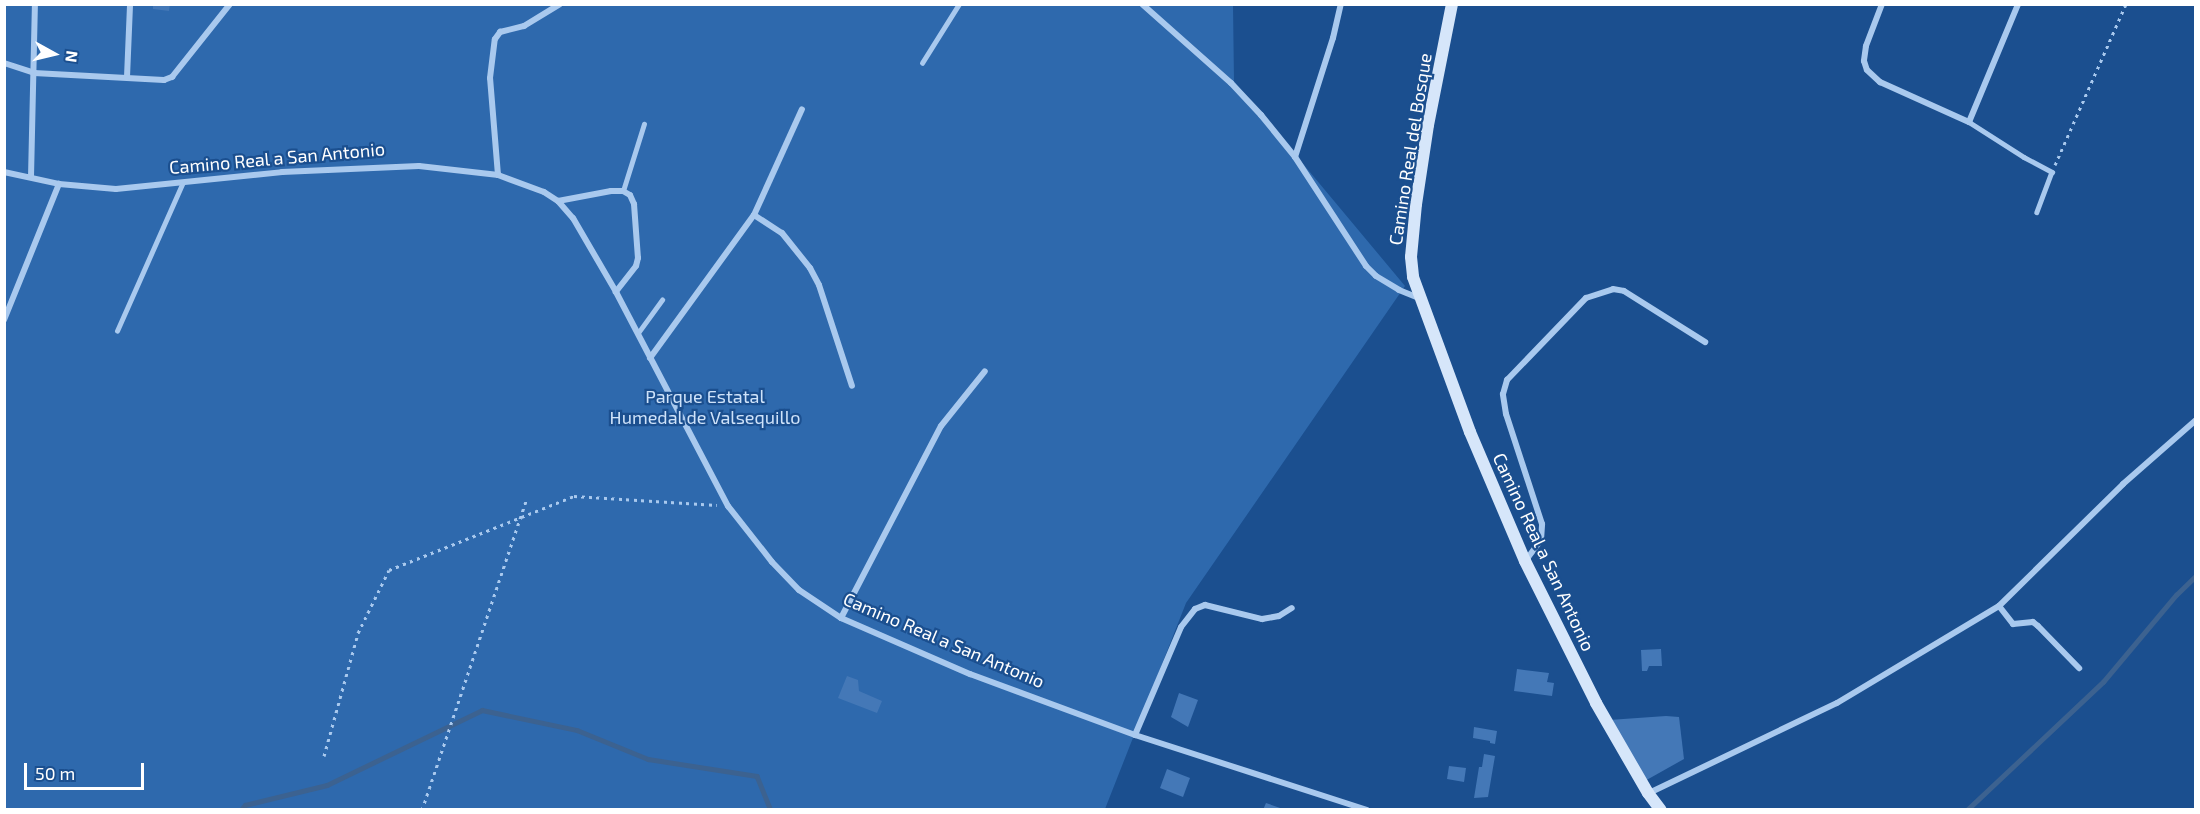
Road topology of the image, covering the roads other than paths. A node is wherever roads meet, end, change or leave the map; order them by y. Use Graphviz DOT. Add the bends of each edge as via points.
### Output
graph roads {
  1 [pos="35,4"];
  2 [pos="130,4"];
  3 [pos="230,4"];
  4 [pos="560,4"];
  5 [pos="959,4"];
  6 [pos="1142,4"];
  7 [pos="1341,4"];
  8 [pos="1452,4"];
  9 [pos="1882,4"];
  10 [pos="2019,4"];
  11 [pos="4,63"];
  12 [pos="922,63"];
  13 [pos="34,73"];
  14 [pos="127,77"];
  15 [pos="802,109"];
  16 [pos="1969,122"];
  17 [pos="644,124"];
  18 [pos="1295,157"];
  19 [pos="4,172"];
  20 [pos="498,175"];
  21 [pos="31,177"];
  22 [pos="59,184"];
  23 [pos="182,184"];
  24 [pos="623,191"];
  25 [pos="558,201"];
  26 [pos="2037,212"];
  27 [pos="754,215"];
  28 [pos="616,292"];
  29 [pos="1420,298"];
  30 [pos="662,300"];
  31 [pos="4,320"];
  32 [pos="117,331"];
  33 [pos="638,333"];
  34 [pos="1705,342"];
  35 [pos="650,358"];
  36 [pos="985,371"];
  37 [pos="852,386"];
  38 [pos="2196,420"];
  39 [pos="1525,561"];
  40 [pos="1999,606"];
  41 [pos="1292,608"];
  42 [pos="841,618"];
  43 [pos="2079,668"];
  44 [pos="1135,735"];
  45 [pos="1648,793"];
  46 [pos="1367,810"];
  47 [pos="1660,810"];
  1 -- 13 [label="street"];
  2 -- 14 [label="street"];
  3 -- 14 [label="street" via="172,77"];
  4 -- 20 [label="street" via="524,26 500,32 495,39 489,78"];
  5 -- 12 [label="lane"];
  6 -- 18 [label="street" via="1231,83"];
  7 -- 18 [label="street"];
  8 -- 29 [label="street, Camino Real del Bosque" via="1416,204 1411,257"];
  9 -- 16 [label="street" via="1866,46 1867,70 1880,82"];
  10 -- 16 [label="street"];
  11 -- 13 [label="street"];
  13 -- 14 [label="street"];
  13 -- 21 [label="street"];
  15 -- 27 [label="street"];
  16 -- 26 [label="lane" via="2052,172"];
  17 -- 24 [label="lane"];
  18 -- 29 [label="street" via="1366,266 1399,290"];
  19 -- 21 [label="street, Camino Real a San Antonio"];
  20 -- 23 [label="street, Camino Real a San Antonio" via="418,166 380,167 282,172"];
  20 -- 25 [label="street, Camino Real a San Antonio" via="527,184"];
  21 -- 22 [label="street, Camino Real a San Antonio"];
  22 -- 23 [label="street, Camino Real a San Antonio" via="116,189"];
  22 -- 31 [label="street"];
  23 -- 32 [label="lane"];
  24 -- 25 [label="street"];
  24 -- 28 [label="street" via="634,204 638,258"];
  25 -- 28 [label="street, Camino Real a San Antonio" via="573,218"];
  27 -- 35 [label="street"];
  27 -- 37 [label="street" via="782,233 810,268"];
  28 -- 33 [label="street, Camino Real a San Antonio"];
  29 -- 39 [label="street, Camino Real a San Antonio" via="1470,432"];
  30 -- 33 [label="lane"];
  33 -- 35 [label="street, Camino Real a San Antonio"];
  34 -- 39 [label="street" via="1624,291 1613,289 1586,298 1507,380 1503,394 1506,414 1542,525 1541,540"];
  35 -- 42 [label="street, Camino Real a San Antonio" via="728,506 799,590"];
  36 -- 42 [label="street" via="941,426"];
  38 -- 40 [label="street" via="2123,484"];
  39 -- 45 [label="street, Camino Real a San Antonio" via="1596,703"];
  40 -- 43 [label="street" via="2013,624 2032,622 2038,626"];
  40 -- 45 [label="street" via="1837,703"];
  41 -- 44 [label="street" via="1279,616 1262,619 1205,605 1195,609 1181,627"];
  42 -- 44 [label="street, Camino Real a San Antonio" via="970,674"];
  44 -- 46 [label="street, Camino Real a San Antonio"];
  45 -- 47 [label="street, Camino Real a San Antonio"];
}
